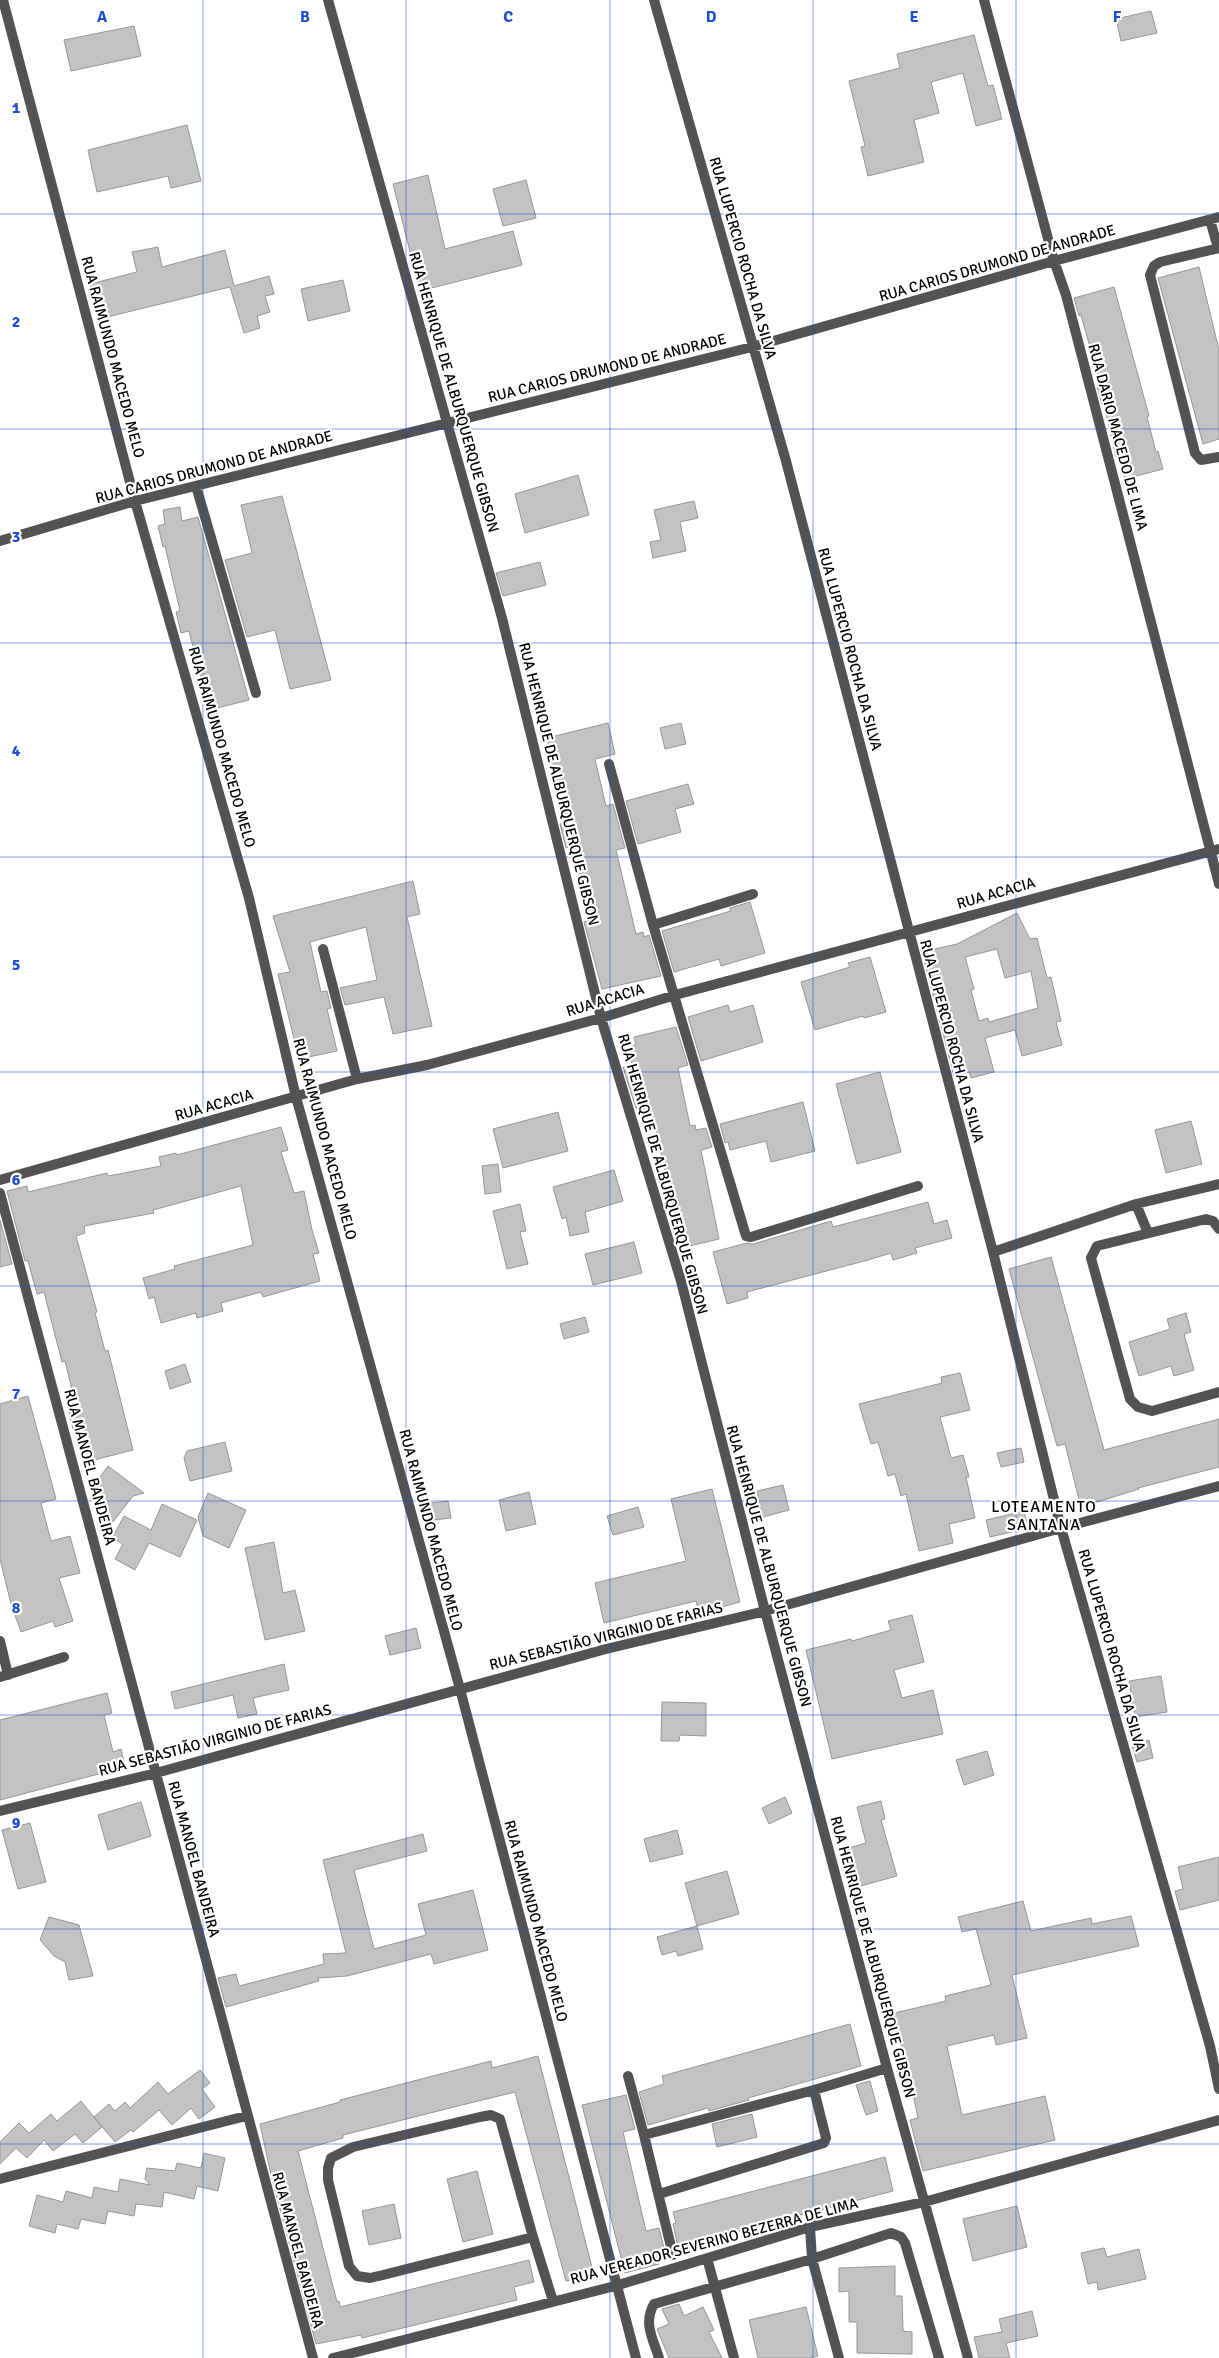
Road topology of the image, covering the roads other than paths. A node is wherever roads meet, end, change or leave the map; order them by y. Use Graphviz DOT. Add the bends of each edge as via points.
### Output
graph roads {
  1 [pos="3,0"];
  2 [pos="328,0"];
  3 [pos="654,0"];
  4 [pos="984,0"];
  5 [pos="1214,219"];
  6 [pos="1219,248"];
  7 [pos="1054,261"];
  8 [pos="752,347"];
  9 [pos="447,423"];
  10 [pos="1219,458"];
  11 [pos="196,486"];
  12 [pos="135,501"];
  13 [pos="0,541"];
  14 [pos="256,693"];
  15 [pos="610,764"];
  16 [pos="1215,850"];
  17 [pos="1219,884"];
  18 [pos="753,894"];
  19 [pos="653,924"];
  20 [pos="908,933"];
  21 [pos="323,949"];
  22 [pos="674,995"];
  23 [pos="602,1018"];
  24 [pos="357,1080"];
  25 [pos="296,1097"];
  26 [pos="0,1180"];
  27 [pos="1219,1184"];
  28 [pos="918,1186"];
  29 [pos="0,1193"];
  30 [pos="1136,1204"];
  31 [pos="1219,1229"];
  32 [pos="1148,1233"];
  33 [pos="993,1252"];
  34 [pos="1219,1392"];
  35 [pos="1219,1486"];
  36 [pos="1061,1528"];
  37 [pos="765,1611"];
  38 [pos="0,1641"];
  39 [pos="64,1657"];
  40 [pos="4,1676"];
  41 [pos="460,1689"];
  42 [pos="156,1772"];
  43 [pos="0,1811"];
  44 [pos="1214,2045"];
  45 [pos="887,2068"];
  46 [pos="628,2076"];
  47 [pos="1219,2089"];
  48 [pos="814,2090"];
  49 [pos="246,2116"];
  50 [pos="1219,2120"];
  51 [pos="644,2135"];
  52 [pos="0,2179"];
  53 [pos="659,2194"];
  54 [pos="924,2202"];
  55 [pos="810,2227"];
  56 [pos="533,2237"];
  57 [pos="673,2255"];
  58 [pos="707,2258"];
  59 [pos="812,2259"];
  60 [pos="714,2285"];
  61 [pos="615,2286"];
  62 [pos="553,2301"];
  63 [pos="312,2358"];
  64 [pos="333,2358"];
  65 [pos="636,2358"];
  66 [pos="659,2358"];
  67 [pos="734,2358"];
  68 [pos="838,2358"];
  69 [pos="939,2358"];
  70 [pos="968,2358"];
  1 -- 12 [label="street, RUA RAIMUNDO MACEDO MELO"];
  2 -- 9 [label="street, RUA HENRIQUE DE ALBURQUERQUE GIBSON"];
  3 -- 8 [label="street, RUA LUPERCIO ROCHA DA SILVA"];
  4 -- 7 [label="street, RUA DARIO MACEDO DE LIMA"];
  5 -- 6 [label="street"];
  5 -- 7 [label="street, RUA CARIOS DRUMOND DE ANDRADE"];
  6 -- 10 [label="street" via="1160,262 1150,275 1195,453 1201,460"];
  7 -- 8 [label="street, RUA CARIOS DRUMOND DE ANDRADE"];
  7 -- 16 [label="street, RUA DARIO MACEDO DE LIMA" via="1066,295"];
  8 -- 9 [label="street, RUA CARIOS DRUMOND DE ANDRADE"];
  8 -- 20 [label="street, RUA LUPERCIO ROCHA DA SILVA" via="786,461"];
  9 -- 11 [label="street, RUA CARIOS DRUMOND DE ANDRADE"];
  9 -- 23 [label="street, RUA HENRIQUE DE ALBURQUERQUE GIBSON" via="502,618"];
  11 -- 12 [label="street, RUA CARIOS DRUMOND DE ANDRADE"];
  11 -- 14 [label="street"];
  12 -- 13 [label="street, RUA CARIOS DRUMOND DE ANDRADE"];
  12 -- 25 [label="street, RUA RAIMUNDO MACEDO MELO" via="249,898"];
  15 -- 19 [label="street"];
  16 -- 17 [label="street, RUA DARIO MACEDO DE LIMA"];
  16 -- 20 [label="street, RUA ACACIA"];
  18 -- 19 [label="street"];
  19 -- 22 [label="street"];
  20 -- 22 [label="street, RUA ACACIA"];
  20 -- 33 [label="street, RUA LUPERCIO ROCHA DA SILVA"];
  21 -- 24 [label="street"];
  22 -- 23 [label="street, RUA ACACIA"];
  22 -- 28 [label="street" via="746,1236 752,1237"];
  23 -- 24 [label="street, RUA ACACIA" via="427,1065"];
  23 -- 37 [label="street, RUA HENRIQUE DE ALBURQUERQUE GIBSON" via="681,1281"];
  24 -- 25 [label="street, RUA ACACIA"];
  25 -- 26 [label="street, RUA ACACIA"];
  25 -- 41 [label="street, RUA RAIMUNDO MACEDO MELO"];
  27 -- 30 [label="street"];
  29 -- 42 [label="street, RUA MANOEL BANDEIRA"];
  30 -- 32 [label="street"];
  30 -- 33 [label="street"];
  31 -- 32 [label="street" via="1213,1221 1206,1219"];
  32 -- 34 [label="street" via="1097,1246 1091,1258 1130,1399 1138,1407 1152,1411"];
  33 -- 36 [label="street, RUA LUPERCIO ROCHA DA SILVA"];
  35 -- 36 [label="street, RUA SEBASTIÃO VIRGINIO DE FARIAS"];
  36 -- 37 [label="street, RUA SEBASTIÃO VIRGINIO DE FARIAS"];
  36 -- 44 [label="street, RUA LUPERCIO ROCHA DA SILVA"];
  37 -- 41 [label="street, RUA SEBASTIÃO VIRGINIO DE FARIAS" via="606,1649"];
  37 -- 45 [label="street, RUA HENRIQUE DE ALBURQUERQUE GIBSON"];
  38 -- 40 [label="street"];
  39 -- 40 [label="street"];
  41 -- 42 [label="street, RUA SEBASTIÃO VIRGINIO DE FARIAS"];
  41 -- 61 [label="street, RUA RAIMUNDO MACEDO MELO"];
  42 -- 43 [label="street, RUA SEBASTIÃO VIRGINIO DE FARIAS"];
  42 -- 49 [label="street, RUA MANOEL BANDEIRA"];
  44 -- 47 [label="street, RUA LUPERCIO ROCHA DA SILVA"];
  45 -- 48 [label="street"];
  45 -- 54 [label="street, RUA HENRIQUE DE ALBURQUERQUE GIBSON"];
  46 -- 51 [label="street"];
  48 -- 51 [label="street"];
  48 -- 53 [label="street" via="826,2138 824,2143"];
  49 -- 52 [label="street"];
  49 -- 63 [label="street, RUA MANOEL BANDEIRA"];
  50 -- 54 [label="street, RUA VEREADOR SEVERINO BEZERRA DE LIMA"];
  51 -- 53 [label="street"];
  53 -- 57 [label="street"];
  54 -- 55 [label="street, RUA VEREADOR SEVERINO BEZERRA DE LIMA"];
  54 -- 70 [label="street, RUA HENRIQUE DE ALBURQUERQUE GIBSON"];
  55 -- 58 [label="street, RUA VEREADOR SEVERINO BEZERRA DE LIMA"];
  55 -- 59 [label="street"];
  56 -- 56 [label="street" via="505,2132 500,2119 491,2115 353,2147 331,2158 328,2180 349,2266 357,2276 370,2278"];
  56 -- 62 [label="street"];
  58 -- 60 [label="street"];
  58 -- 61 [label="street, RUA VEREADOR SEVERINO BEZERRA DE LIMA"];
  59 -- 60 [label="street"];
  59 -- 68 [label="street"];
  59 -- 69 [label="street" via="891,2233 901,2237"];
  60 -- 66 [label="street" via="654,2304 648,2326"];
  60 -- 67 [label="street"];
  61 -- 62 [label="street, RUA VEREADOR SEVERINO BEZERRA DE LIMA"];
  61 -- 65 [label="street, RUA RAIMUNDO MACEDO MELO"];
  62 -- 64 [label="street, RUA VEREADOR SEVERINO BEZERRA DE LIMA"];
}
